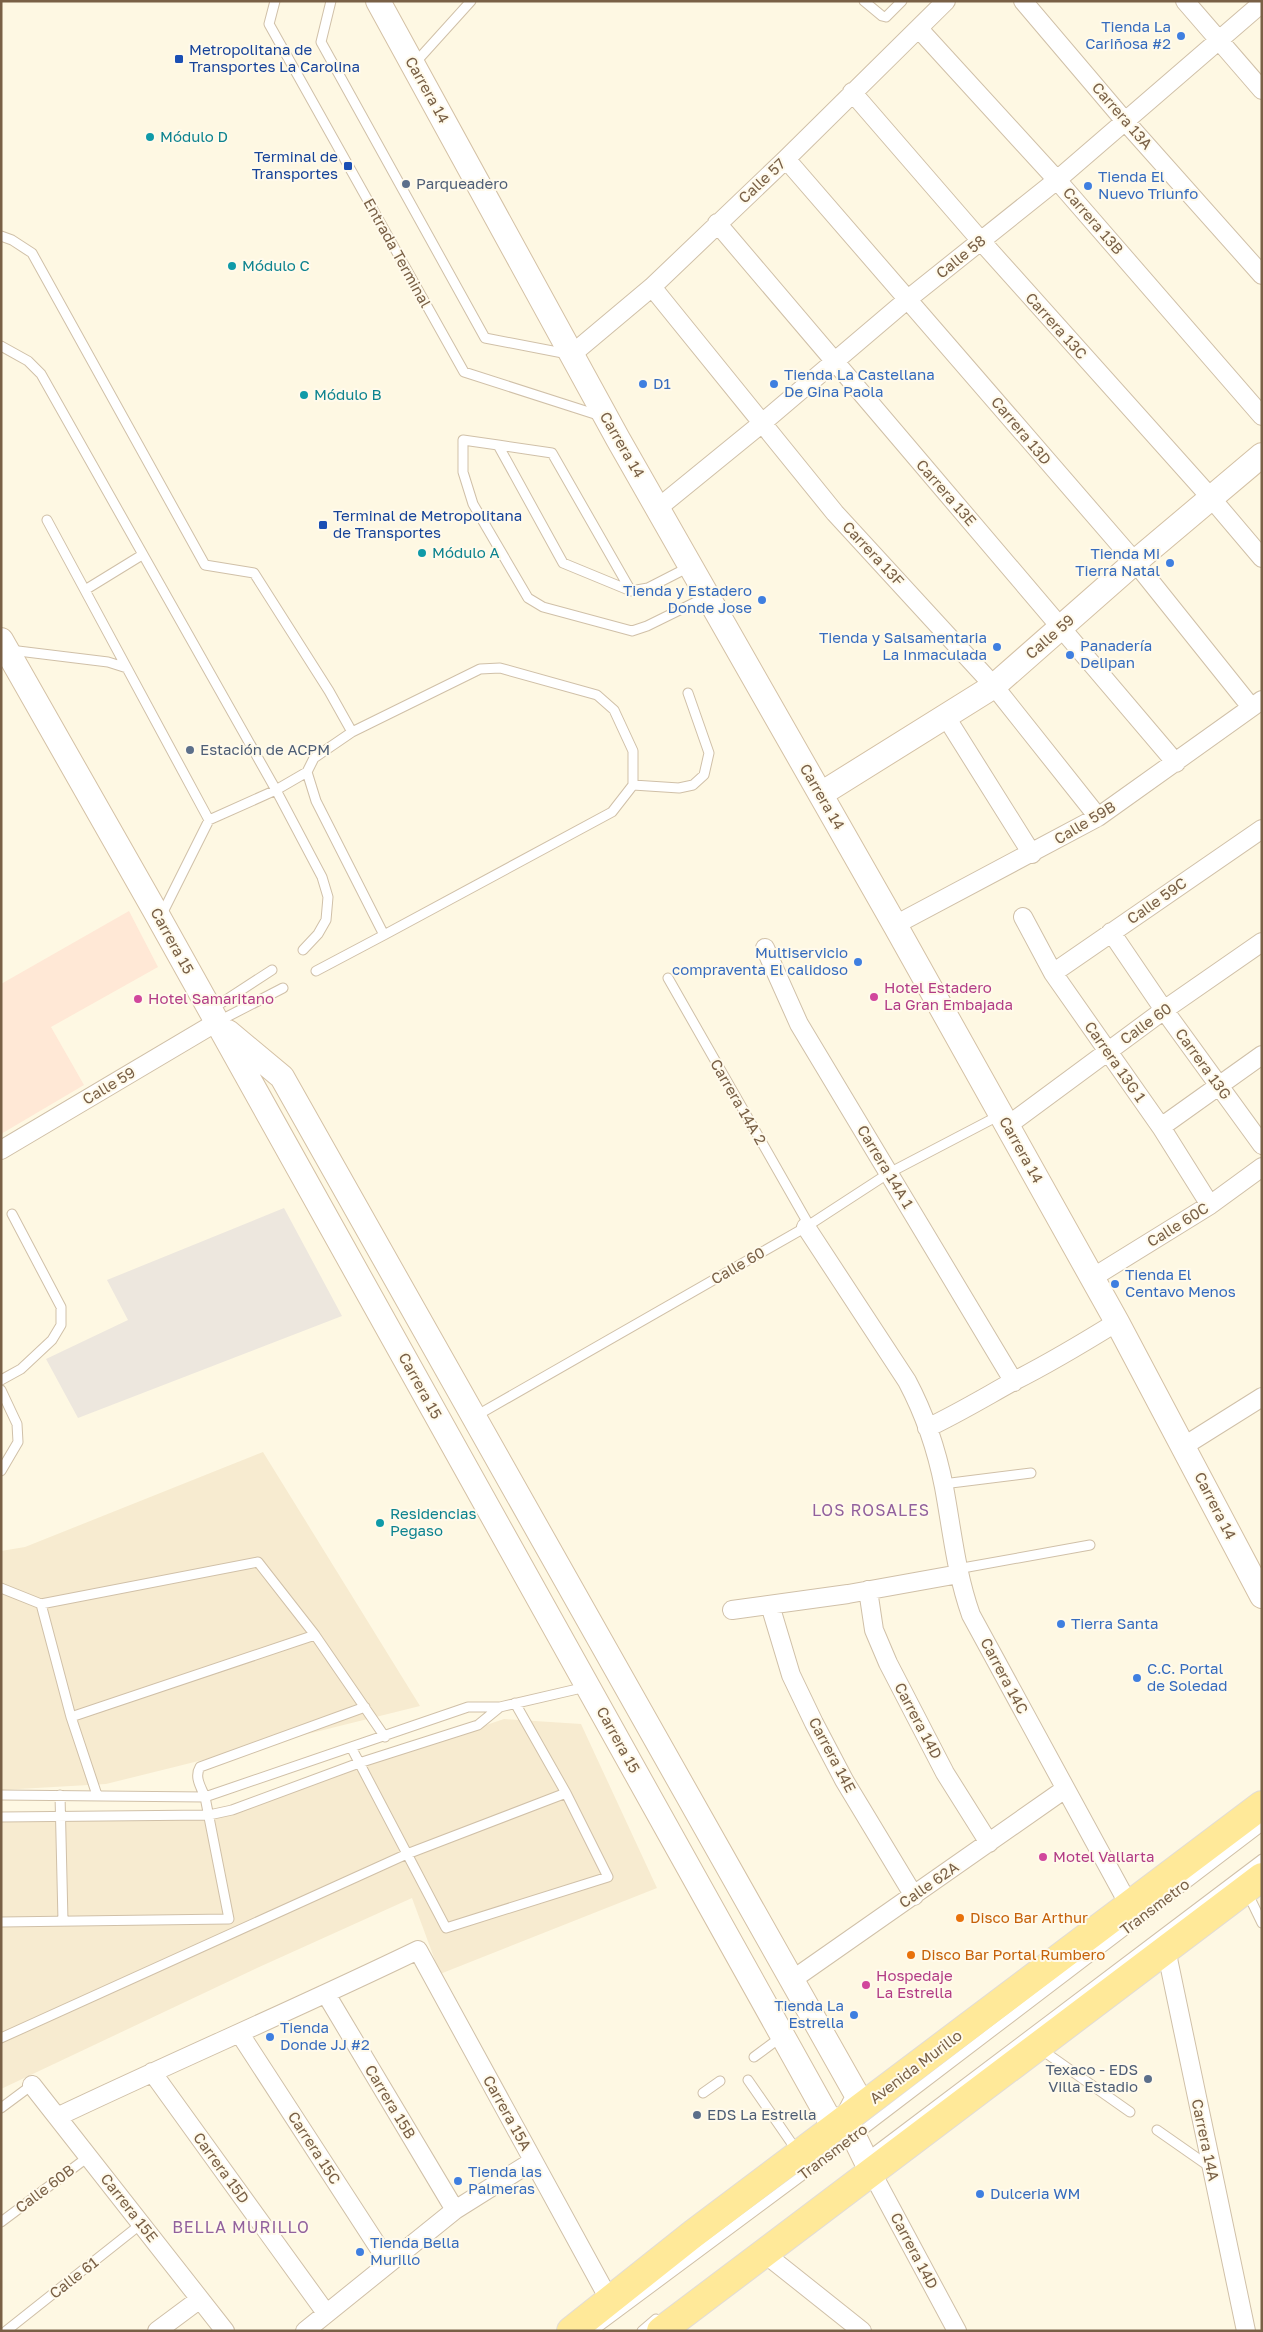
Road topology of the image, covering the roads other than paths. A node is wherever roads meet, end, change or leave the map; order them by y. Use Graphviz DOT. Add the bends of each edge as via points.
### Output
graph roads {
  1 [pos="275,1"];
  2 [pos="331,1"];
  3 [pos="378,1"];
  4 [pos="471,1"];
  5 [pos="864,1"];
  6 [pos="902,1"];
  7 [pos="946,1"];
  8 [pos="1023,1"];
  9 [pos="1185,1"];
  10 [pos="1262,3"];
  11 [pos="919,29"];
  12 [pos="1219,41"];
  13 [pos="413,66"];
  14 [pos="1262,90"];
  15 [pos="852,92"];
  16 [pos="1124,120"];
  17 [pos="786,159"];
  18 [pos="1057,180"];
  19 [pos="717,223"];
  20 [pos="1,236"];
  21 [pos="981,241"];
  22 [pos="1262,275"];
  23 [pos="652,287"];
  24 [pos="908,299"];
  25 [pos="1,346"];
  26 [pos="571,354"];
  27 [pos="834,363"];
  28 [pos="1262,416"];
  29 [pos="606,418"];
  30 [pos="761,424"];
  31 [pos="498,445"];
  32 [pos="1262,455"];
  33 [pos="1212,499"];
  34 [pos="658,508"];
  35 [pos="47,520"];
  36 [pos="142,556"];
  37 [pos="1262,558"];
  38 [pos="1135,562"];
  39 [pos="689,567"];
  40 [pos="85,590"];
  41 [pos="631,591"];
  42 [pos="706,597"];
  43 [pos="1061,627"];
  44 [pos="4,645"];
  45 [pos="127,668"];
  46 [pos="994,686"];
  47 [pos="688,693"];
  48 [pos="1256,704"];
  49 [pos="946,717"];
  50 [pos="352,732"];
  51 [pos="1176,763"];
  52 [pos="307,772"];
  53 [pos="633,786"];
  54 [pos="276,790"];
  55 [pos="821,794"];
  56 [pos="1098,817"];
  57 [pos="209,820"];
  58 [pos="1262,829"];
  59 [pos="1032,854"];
  60 [pos="1023,916"];
  61 [pos="159,919"];
  62 [pos="895,925"];
  63 [pos="1111,932"];
  64 [pos="384,935"];
  65 [pos="1262,942"];
  66 [pos="765,948"];
  67 [pos="303,950"];
  68 [pos="272,970"];
  69 [pos="316,971"];
  70 [pos="1053,973"];
  71 [pos="668,978"];
  72 [pos="283,988"];
  73 [pos="1164,1010"];
  74 [pos="214,1016"];
  75 [pos="1108,1052"];
  76 [pos="1262,1054"];
  77 [pos="282,1077"];
  78 [pos="1220,1085"];
  79 [pos="256,1092"];
  80 [pos="1004,1120"];
  81 [pos="1161,1127"];
  82 [pos="1262,1145"];
  83 [pos="1,1150"];
  84 [pos="1262,1167"];
  85 [pos="889,1173"];
  86 [pos="1210,1205"];
  87 [pos="12,1214"];
  88 [pos="807,1226"];
  89 [pos="1092,1278"];
  90 [pos="399,1284"];
  91 [pos="372,1300"];
  92 [pos="1117,1322"];
  93 [pos="1,1380"];
  94 [pos="1014,1382"];
  95 [pos="1,1390"];
  96 [pos="1262,1397"];
  97 [pos="474,1417"];
  98 [pos="927,1428"];
  99 [pos="1184,1446"];
  100 [pos="1,1471"];
  101 [pos="1031,1473"];
  102 [pos="943,1484"];
  103 [pos="1090,1545"];
  104 [pos="958,1572"];
  105 [pos="1,1588"];
  106 [pos="868,1590"];
  107 [pos="1262,1596"];
  108 [pos="41,1604"];
  109 [pos="770,1605"];
  110 [pos="732,1610"];
  111 [pos="315,1635"];
  112 [pos="618,1670"];
  113 [pos="588,1687"];
  114 [pos="515,1703"];
  115 [pos="365,1707"];
  116 [pos="500,1707"];
  117 [pos="71,1717"];
  118 [pos="385,1737"];
  119 [pos="351,1748"];
  120 [pos="359,1763"];
  121 [pos="1065,1789"];
  122 [pos="566,1793"];
  123 [pos="1,1795"];
  124 [pos="60,1795"];
  125 [pos="97,1795"];
  126 [pos="206,1797"];
  127 [pos="1262,1805"];
  128 [pos="209,1815"];
  129 [pos="60,1817"];
  130 [pos="1,1818"];
  131 [pos="1262,1826"];
  132 [pos="989,1843"];
  133 [pos="407,1854"];
  134 [pos="1262,1859"];
  135 [pos="1254,1883"];
  136 [pos="914,1896"];
  137 [pos="1129,1906"];
  138 [pos="229,1919"];
  139 [pos="63,1921"];
  140 [pos="1,1922"];
  141 [pos="1262,1923"];
  142 [pos="237,1930"];
  143 [pos="1166,1949"];
  144 [pos="792,1980"];
  145 [pos="326,1994"];
  146 [pos="240,2034"];
  147 [pos="782,2036"];
  148 [pos="1,2038"];
  149 [pos="1037,2047"];
  150 [pos="754,2057"];
  151 [pos="152,2072"];
  152 [pos="748,2080"];
  153 [pos="720,2081"];
  154 [pos="32,2086"];
  155 [pos="703,2093"];
  156 [pos="1,2108"];
  157 [pos="1130,2112"];
  158 [pos="57,2117"];
  159 [pos="850,2129"];
  160 [pos="1157,2130"];
  161 [pos="800,2155"];
  162 [pos="88,2157"];
  163 [pos="533,2161"];
  164 [pos="865,2165"];
  165 [pos="1211,2167"];
  166 [pos="455,2210"];
  167 [pos="1,2222"];
  168 [pos="141,2224"];
  169 [pos="764,2253"];
  170 [pos="388,2262"];
  171 [pos="200,2299"];
  172 [pos="610,2301"];
  173 [pos="326,2312"];
  174 [pos="663,2322"];
  175 [pos="6,2331"];
  176 [pos="157,2331"];
  177 [pos="225,2331"];
  178 [pos="305,2331"];
  179 [pos="571,2331"];
  180 [pos="593,2331"];
  181 [pos="642,2331"];
  182 [pos="862,2331"];
  183 [pos="957,2331"];
  184 [pos="1246,2331"];
  1 -- 29 [label="lane, Entrada Terminal" via="269,24 464,372"];
  2 -- 26 [label="lane" via="321,42 485,338"];
  3 -- 13 [label="main road, Carrera 14"];
  4 -- 13 [label="lane"];
  5 -- 6 [label="lane" via="886,17"];
  7 -- 11 [label="street, Calle 57"];
  8 -- 16 [label="street, Carrera 13A"];
  9 -- 12 [label="street"];
  10 -- 12 [label="street, Calle 58"];
  11 -- 15 [label="street, Calle 57"];
  11 -- 18 [label="street, Carrera 13B"];
  12 -- 14 [label="street"];
  12 -- 16 [label="street, Calle 58"];
  13 -- 26 [label="main road, Carrera 14"];
  15 -- 17 [label="street, Calle 57"];
  15 -- 21 [label="street, Carrera 13C"];
  16 -- 18 [label="street, Calle 58"];
  16 -- 22 [label="street, Carrera 13A"];
  17 -- 19 [label="street, Calle 57"];
  17 -- 24 [label="street, Carrera 13D"];
  18 -- 21 [label="street, Calle 58"];
  18 -- 28 [label="street, Carrera 13B"];
  19 -- 23 [label="street, Calle 57"];
  19 -- 27 [label="street, Carrera 13E"];
  20 -- 50 [label="lane" via="32,253 205,565 254,573"];
  21 -- 24 [label="street, Calle 58"];
  21 -- 33 [label="street, Carrera 13C"];
  23 -- 26 [label="street, Calle 57"];
  23 -- 30 [label="street, Carrera 13F"];
  24 -- 27 [label="street, Calle 58"];
  24 -- 38 [label="street, Carrera 13D"];
  25 -- 36 [label="lane" via="28,361 41,374"];
  26 -- 29 [label="main road, Carrera 14"];
  27 -- 30 [label="street, Calle 58"];
  27 -- 43 [label="street, Carrera 13E"];
  29 -- 34 [label="main road, Carrera 14"];
  30 -- 34 [label="street, Calle 58"];
  30 -- 46 [label="street, Carrera 13F" via="834,513"];
  31 -- 41 [label="lane" via="563,563"];
  31 -- 41 [label="lane" via="552,453"];
  31 -- 42 [label="lane" via="462,440 463,472 473,504 528,598 543,607 632,631"];
  32 -- 33 [label="main road, Calle 59"];
  33 -- 37 [label="street, Carrera 13C"];
  33 -- 38 [label="main road, Calle 59"];
  34 -- 39 [label="main road, Carrera 14"];
  35 -- 40 [label="lane"];
  36 -- 40 [label="lane"];
  36 -- 54 [label="lane"];
  38 -- 43 [label="main road, Calle 59"];
  38 -- 48 [label="street, Carrera 13D"];
  39 -- 41 [label="lane" via="648,588"];
  39 -- 42 [label="main road, Carrera 14"];
  40 -- 45 [label="lane"];
  42 -- 55 [label="main road, Carrera 14"];
  43 -- 46 [label="main road, Calle 59"];
  43 -- 51 [label="street, Carrera 13E"];
  44 -- 45 [label="lane"];
  44 -- 61 [label="main road, Carrera 15"];
  45 -- 57 [label="lane"];
  46 -- 49 [label="main road, Calle 59"];
  46 -- 56 [label="street, Carrera 13F"];
  47 -- 53 [label="lane" via="709,753 704,775 692,785 679,788"];
  48 -- 51 [label="street, Calle 59B"];
  49 -- 55 [label="main road, Calle 59"];
  49 -- 59 [label="street"];
  50 -- 52 [label="lane" via="314,758"];
  50 -- 53 [label="lane" via="480,669 500,668 597,695 614,710 632,751"];
  51 -- 56 [label="street, Calle 59B"];
  52 -- 54 [label="lane"];
  52 -- 64 [label="lane" via="316,801"];
  53 -- 64 [label="lane" via="612,812"];
  54 -- 57 [label="lane"];
  54 -- 67 [label="lane" via="322,877 328,897 326,920"];
  55 -- 62 [label="main road, Carrera 14"];
  56 -- 59 [label="street, Calle 59B"];
  57 -- 61 [label="lane"];
  58 -- 63 [label="street, Calle 59C"];
  59 -- 62 [label="street, Calle 59B"];
  60 -- 70 [label="street, Carrera 13G 1"];
  61 -- 74 [label="main road, Carrera 15"];
  62 -- 80 [label="main road, Carrera 14"];
  63 -- 70 [label="street, Calle 59C"];
  63 -- 73 [label="street, Carrera 13G"];
  64 -- 69 [label="lane"];
  65 -- 73 [label="street, Calle 60"];
  66 -- 85 [label="street, Carrera 14A 1" via="799,1024"];
  68 -- 74 [label="lane"];
  70 -- 75 [label="street, Carrera 13G 1"];
  71 -- 88 [label="lane, Carrera 14A 2"];
  72 -- 74 [label="lane"];
  73 -- 75 [label="street, Calle 60"];
  73 -- 78 [label="street, Carrera 13G"];
  74 -- 77 [label="main road"];
  74 -- 79 [label="main road, Carrera 15"];
  74 -- 83 [label="street, Calle 59"];
  75 -- 80 [label="street, Calle 60"];
  75 -- 81 [label="street, Carrera 13G 1"];
  76 -- 78 [label="street"];
  77 -- 79 [label="main road"];
  77 -- 90 [label="main road"];
  78 -- 81 [label="street"];
  78 -- 82 [label="street, Carrera 13G"];
  79 -- 91 [label="main road, Carrera 15"];
  80 -- 85 [label="lane, Calle 60"];
  80 -- 89 [label="main road, Carrera 14"];
  81 -- 86 [label="street, Carrera 13G 1"];
  84 -- 86 [label="street, Calle 60C"];
  85 -- 88 [label="lane, Calle 60"];
  85 -- 94 [label="street, Carrera 14A 1"];
  86 -- 89 [label="street, Calle 60C"];
  87 -- 93 [label="lane" via="61,1307 61,1325 52,1340 21,1369"];
  88 -- 97 [label="lane, Calle 60"];
  88 -- 98 [label="street, Carrera 14A 2" via="907,1381"];
  89 -- 92 [label="main road, Carrera 14"];
  90 -- 91 [label="main road"];
  90 -- 97 [label="main road"];
  91 -- 113 [label="main road, Carrera 15"];
  92 -- 94 [label="street"];
  92 -- 99 [label="main road, Carrera 14"];
  94 -- 98 [label="street"];
  95 -- 100 [label="lane" via="17,1424 18,1442"];
  96 -- 99 [label="street"];
  97 -- 112 [label="main road"];
  98 -- 102 [label="street, Carrera 14C"];
  99 -- 107 [label="main road, Carrera 14"];
  101 -- 102 [label="lane"];
  102 -- 104 [label="street, Carrera 14C"];
  103 -- 104 [label="lane"];
  104 -- 106 [label="street"];
  104 -- 121 [label="street, Carrera 14C" via="971,1615"];
  105 -- 108 [label="lane"];
  106 -- 109 [label="street"];
  106 -- 132 [label="street, Carrera 14D" via="874,1630 888,1663 945,1773"];
  108 -- 111 [label="lane" via="258,1562"];
  108 -- 117 [label="lane"];
  109 -- 110 [label="street"];
  109 -- 136 [label="street, Carrera 14E" via="791,1675 814,1723 844,1780"];
  111 -- 115 [label="lane"];
  111 -- 117 [label="lane"];
  112 -- 113 [label="main road"];
  112 -- 144 [label="main road"];
  113 -- 114 [label="lane"];
  113 -- 147 [label="main road, Carrera 15"];
  114 -- 116 [label="lane"];
  114 -- 122 [label="lane"];
  115 -- 118 [label="lane"];
  115 -- 126 [label="lane" via="200,1767 196,1773"];
  116 -- 118 [label="lane" via="468,1707"];
  116 -- 120 [label="lane" via="478,1725"];
  117 -- 125 [label="lane"];
  118 -- 119 [label="lane"];
  119 -- 120 [label="lane"];
  119 -- 126 [label="lane"];
  120 -- 128 [label="lane" via="232,1810"];
  120 -- 133 [label="lane"];
  121 -- 132 [label="street, Calle 62A"];
  121 -- 137 [label="street, Carrera 14C"];
  122 -- 133 [label="lane"];
  122 -- 133 [label="lane" via="608,1877 446,1928"];
  123 -- 124 [label="lane"];
  124 -- 125 [label="lane"];
  124 -- 129 [label="lane"];
  125 -- 126 [label="lane"];
  126 -- 128 [label="lane"];
  127 -- 137 [label="main road, Avenida Murillo"];
  128 -- 129 [label="lane"];
  128 -- 138 [label="lane"];
  129 -- 130 [label="lane"];
  129 -- 139 [label="lane"];
  131 -- 159 [label="lane, Transmetro"];
  132 -- 136 [label="street, Calle 62A"];
  133 -- 142 [label="lane"];
  134 -- 164 [label="lane, Transmetro"];
  135 -- 141 [label="lane"];
  135 -- 143 [label="main road"];
  136 -- 144 [label="street, Calle 62A"];
  137 -- 159 [label="main road, Avenida Murillo"];
  138 -- 139 [label="lane"];
  138 -- 142 [label="lane"];
  139 -- 140 [label="lane"];
  142 -- 148 [label="lane"];
  143 -- 149 [label="main road"];
  143 -- 165 [label="street, Carrera 14A"];
  144 -- 159 [label="main road" via="858,2097"];
  145 -- 146 [label="street"];
  145 -- 163 [label="street, Carrera 15A" via="418,1950"];
  145 -- 166 [label="street, Carrera 15B"];
  146 -- 151 [label="street"];
  146 -- 170 [label="street, Carrera 15C"];
  147 -- 150 [label="lane"];
  147 -- 159 [label="main road, Carrera 15" via="829,2119"];
  149 -- 157 [label="lane"];
  149 -- 164 [label="main road"];
  151 -- 158 [label="street"];
  151 -- 173 [label="street, Carrera 15D"];
  152 -- 161 [label="lane"];
  153 -- 155 [label="lane"];
  154 -- 156 [label="lane"];
  154 -- 158 [label="street, Carrera 15E"];
  158 -- 162 [label="street, Carrera 15E"];
  159 -- 161 [label="main road, Avenida Murillo"];
  159 -- 164 [label="main road"];
  159 -- 180 [label="lane, Transmetro"];
  160 -- 165 [label="lane"];
  161 -- 172 [label="main road, Avenida Murillo" via="693,2234"];
  162 -- 167 [label="lane, Calle 60B"];
  162 -- 168 [label="street, Carrera 15E"];
  163 -- 166 [label="street"];
  163 -- 172 [label="street, Carrera 15A"];
  164 -- 169 [label="main road"];
  164 -- 183 [label="street, Carrera 14D"];
  165 -- 184 [label="street, Carrera 14A"];
  166 -- 170 [label="street"];
  168 -- 171 [label="street, Carrera 15E"];
  168 -- 175 [label="lane, Calle 61"];
  169 -- 174 [label="main road"];
  169 -- 182 [label="street"];
  170 -- 173 [label="street"];
  171 -- 176 [label="street"];
  171 -- 177 [label="street, Carrera 15E"];
  172 -- 179 [label="main road, Avenida Murillo"];
  173 -- 178 [label="street"];
  174 -- 181 [label="lane"];
}
